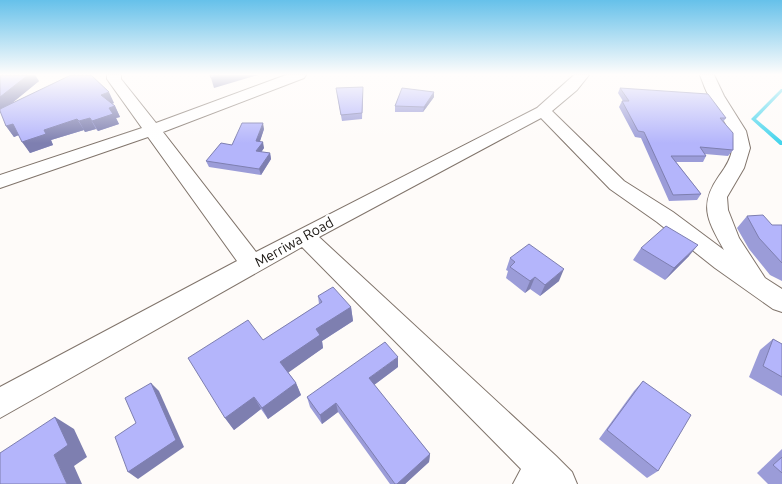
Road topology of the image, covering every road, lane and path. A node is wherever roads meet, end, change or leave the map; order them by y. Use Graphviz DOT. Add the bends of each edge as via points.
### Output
graph roads {
  1 [pos="128,98"];
  2 [pos="239,98"];
  3 [pos="559,98"];
  4 [pos="716,98"];
  5 [pos="543,110"];
  6 [pos="153,130"];
  7 [pos="0,182"];
  8 [pos="304,236"];
  9 [pos="253,266"];
  10 [pos="756,284"];
  11 [pos="782,302"];
  12 [pos="0,402"];
  13 [pos="545,479"];
  1 -- 6 [label="street"];
  2 -- 6 [label="street"];
  3 -- 5 [label="street, Merriwa Road"];
  4 -- 10 [label="street" via="739,129 741,148 737,164 716,199 718,212"];
  5 -- 8 [label="street, Merriwa Road"];
  5 -- 10 [label="street" via="617,186"];
  6 -- 7 [label="street"];
  6 -- 9 [label="street"];
  8 -- 9 [label="street, Merriwa Road"];
  8 -- 13 [label="street"];
  9 -- 12 [label="street, Merriwa Road"];
  10 -- 11 [label="street"];
}
